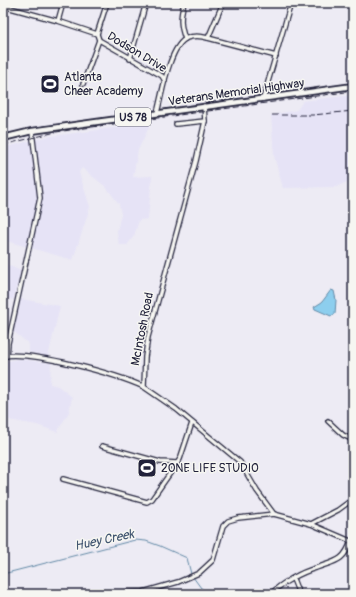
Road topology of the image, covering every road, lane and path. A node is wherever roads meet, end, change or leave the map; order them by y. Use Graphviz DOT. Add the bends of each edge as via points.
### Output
graph roads {
  1 [pos="63,3"];
  2 [pos="107,3"];
  3 [pos="146,3"];
  4 [pos="184,3"];
  5 [pos="223,3"];
  6 [pos="291,3"];
  7 [pos="3,6"];
  8 [pos="58,20"];
  9 [pos="98,34"];
  10 [pos="208,38"];
  11 [pos="185,39"];
  12 [pos="99,40"];
  13 [pos="276,56"];
  14 [pos="130,59"];
  15 [pos="3,66"];
  16 [pos="3,69"];
  17 [pos="166,81"];
  18 [pos="83,84"];
  19 [pos="353,86"];
  20 [pos="263,99"];
  21 [pos="204,106"];
  22 [pos="157,113"];
  23 [pos="205,121"];
  24 [pos="176,124"];
  25 [pos="32,131"];
  26 [pos="3,138"];
  27 [pos="5,356"];
  28 [pos="144,387"];
  29 [pos="328,421"];
  30 [pos="192,424"];
  31 [pos="353,440"];
  32 [pos="102,446"];
  33 [pos="177,463"];
  34 [pos="63,479"];
  35 [pos="353,499"];
  36 [pos="274,514"];
  37 [pos="311,524"];
  38 [pos="352,542"];
  39 [pos="292,580"];
  40 [pos="95,594"];
  41 [pos="271,594"];
  42 [pos="299,594"];
  1 -- 8 [label="street"];
  2 -- 9 [label="street"];
  3 -- 14 [label="street"];
  4 -- 11 [label="street" via="180,26"];
  5 -- 10 [label="street"];
  6 -- 13 [label="street"];
  7 -- 8 [label="street, Dodson Drive"];
  8 -- 9 [label="street, Dodson Drive"];
  9 -- 12 [label="street, Dodson Drive"];
  10 -- 11 [label="street" via="199,36"];
  10 -- 13 [label="street"];
  11 -- 17 [label="street" via="174,52"];
  12 -- 14 [label="street, Dodson Drive"];
  12 -- 18 [label="street"];
  13 -- 20 [label="street"];
  14 -- 17 [label="street, Dodson Drive" via="162,76"];
  15 -- 16 [label="street"];
  17 -- 22 [label="street, Dodson Drive"];
  19 -- 20 [label="main road, Veterans Memorial Highway / US 78"];
  20 -- 21 [label="main road, Veterans Memorial Highway / US 78"];
  21 -- 22 [label="main road, Veterans Memorial Highway / US 78"];
  21 -- 23 [label="street, McIntosh Road"];
  22 -- 25 [label="main road, Veterans Memorial Highway / US 78"];
  23 -- 24 [label="street"];
  23 -- 28 [label="street, McIntosh Road" via="148,337 144,357"];
  25 -- 26 [label="main road, Veterans Memorial Highway / US 78"];
  25 -- 27 [label="street" via="40,198"];
  27 -- 28 [label="street" via="31,356 121,378"];
  28 -- 30 [label="street" via="176,409"];
  29 -- 31 [label="street" via="343,435"];
  30 -- 33 [label="street"];
  30 -- 36 [label="street" via="240,462 257,492"];
  32 -- 33 [label="street" via="160,462"];
  33 -- 34 [label="street" via="152,499 147,502"];
  35 -- 37 [label="street"];
  36 -- 37 [label="street"];
  36 -- 40 [label="street" via="246,516 228,521 223,526 213,560 199,573 187,579 142,592"];
  37 -- 38 [label="street"];
  38 -- 39 [label="street" via="344,556 336,562 315,568"];
  39 -- 41 [label="street" via="277,587"];
  39 -- 42 [label="street"];
}
